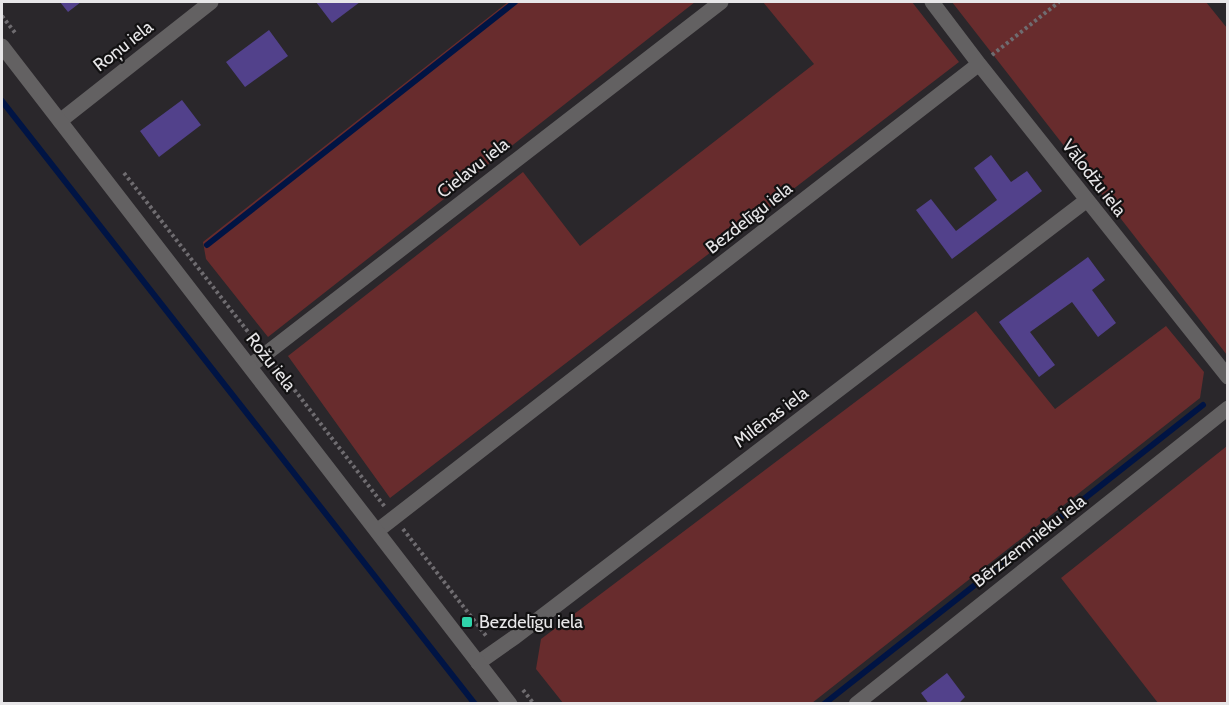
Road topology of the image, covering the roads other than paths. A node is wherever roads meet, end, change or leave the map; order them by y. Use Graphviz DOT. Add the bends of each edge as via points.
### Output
graph roads {
  1 [pos="211,2"];
  2 [pos="721,2"];
  3 [pos="932,2"];
  4 [pos="2,46"];
  5 [pos="979,64"];
  6 [pos="60,121"];
  7 [pos="1087,200"];
  8 [pos="250,366"];
  9 [pos="1227,377"];
  10 [pos="1227,408"];
  11 [pos="377,531"];
  12 [pos="478,663"];
  13 [pos="510,704"];
  14 [pos="855,704"];
  1 -- 6 [label="street, Roņu iela"];
  2 -- 8 [label="street, Cielavu iela"];
  3 -- 5 [label="street, Vālodžu iela"];
  4 -- 6 [label="street, Rožu iela"];
  5 -- 7 [label="street, Vālodžu iela"];
  5 -- 11 [label="street, Bezdelīgu iela"];
  6 -- 8 [label="street, Rožu iela"];
  7 -- 9 [label="street, Vālodžu iela"];
  7 -- 12 [label="street, Milēnas iela"];
  8 -- 11 [label="street, Rožu iela"];
  10 -- 14 [label="street, Bērzzemnieku iela"];
  11 -- 12 [label="street, Rožu iela"];
  12 -- 13 [label="street, Rožu iela"];
}
